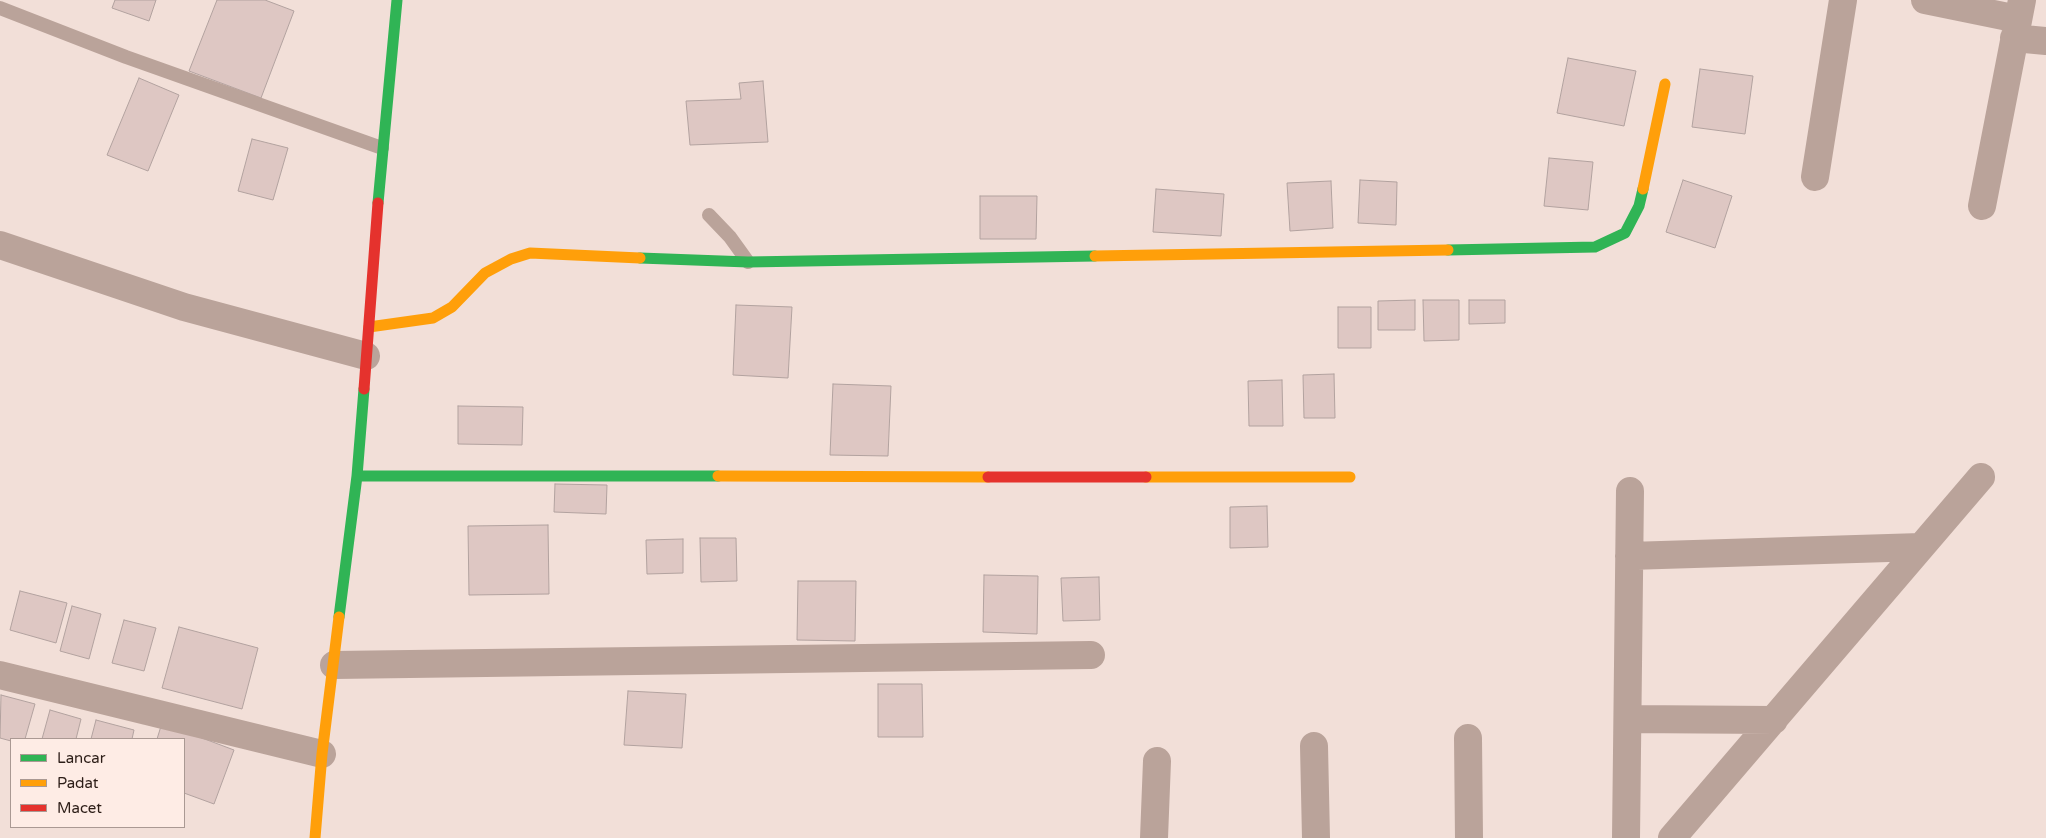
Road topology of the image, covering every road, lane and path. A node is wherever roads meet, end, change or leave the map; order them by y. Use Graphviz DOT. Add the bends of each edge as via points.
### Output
graph roads {
  1 [pos="397,0"];
  2 [pos="1843,0"];
  3 [pos="1925,0"];
  4 [pos="0,8"];
  5 [pos="2018,19"];
  6 [pos="2046,41"];
  7 [pos="1666,84"];
  8 [pos="382,148"];
  9 [pos="1815,177"];
  10 [pos="1982,206"];
  11 [pos="709,215"];
  12 [pos="0,245"];
  13 [pos="748,262"];
  14 [pos="369,326"];
  15 [pos="366,356"];
  16 [pos="357,476"];
  17 [pos="1981,476"];
  18 [pos="1350,477"];
  19 [pos="1630,492"];
  20 [pos="1921,547"];
  21 [pos="1630,556"];
  22 [pos="1092,655"];
  23 [pos="334,665"];
  24 [pos="0,675"];
  25 [pos="1628,719"];
  26 [pos="1774,720"];
  27 [pos="1468,738"];
  28 [pos="1314,746"];
  29 [pos="322,754"];
  30 [pos="1157,761"];
  31 [pos="315,838"];
  32 [pos="1154,838"];
  33 [pos="1316,838"];
  34 [pos="1469,838"];
  35 [pos="1626,838"];
  36 [pos="1672,838"];
  1 -- 8 [label="street"];
  2 -- 9 [label="street"];
  3 -- 5 [label="street"];
  4 -- 8 [label="lane" via="126,57"];
  5 -- 6 [label="street"];
  5 -- 10 [label="street"];
  7 -- 13 [label="street" via="1639,206 1625,233 1595,247"];
  8 -- 14 [label="street"];
  11 -- 13 [label="lane"];
  12 -- 15 [label="street" via="184,307"];
  13 -- 14 [label="street" via="530,253 485,273 452,307 433,318"];
  14 -- 15 [label="street"];
  15 -- 16 [label="street"];
  16 -- 18 [label="street"];
  16 -- 23 [label="street"];
  17 -- 20 [label="street"];
  19 -- 21 [label="street"];
  20 -- 21 [label="street"];
  20 -- 26 [label="street"];
  21 -- 25 [label="street"];
  22 -- 23 [label="street"];
  23 -- 29 [label="street"];
  24 -- 29 [label="street"];
  25 -- 26 [label="street"];
  25 -- 35 [label="street"];
  26 -- 36 [label="street"];
  27 -- 34 [label="street"];
  28 -- 33 [label="street"];
  29 -- 31 [label="street"];
  30 -- 32 [label="street"];
}
